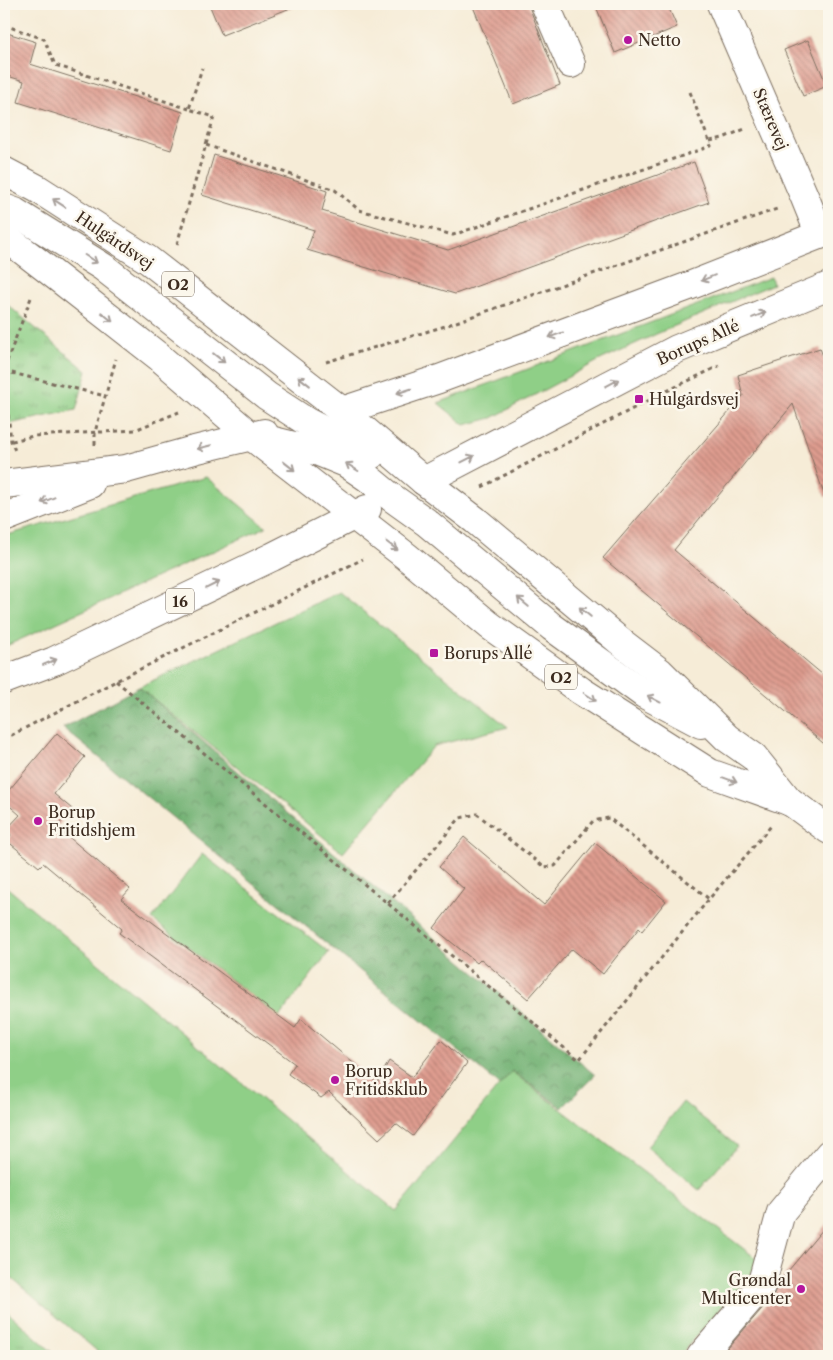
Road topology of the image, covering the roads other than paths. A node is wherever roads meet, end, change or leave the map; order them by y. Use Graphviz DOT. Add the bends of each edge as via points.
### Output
graph roads {
  1 [pos="545,4"];
  2 [pos="721,4"];
  3 [pos="571,64"];
  4 [pos="4,172"];
  5 [pos="4,208"];
  6 [pos="824,233"];
  7 [pos="4,236"];
  8 [pos="829,286"];
  9 [pos="342,411"];
  10 [pos="307,422"];
  11 [pos="251,436"];
  12 [pos="126,469"];
  13 [pos="424,481"];
  14 [pos="16,483"];
  15 [pos="391,496"];
  16 [pos="353,516"];
  17 [pos="4,518"];
  18 [pos="4,680"];
  19 [pos="728,738"];
  20 [pos="790,802"];
  21 [pos="829,830"];
  22 [pos="829,1154"];
  23 [pos="701,1356"];
  1 -- 3 [label="main road"];
  2 -- 6 [label="main road, Stærevej"];
  9 -- 4 [label="main road, Hulgårdsvej / O2, one-way" via="147,259 38,189"];
  5 -- 10 [label="main road, one-way" via="16,212 103,267 267,396"];
  6 -- 9 [label="main road, one-way" via="438,379"];
  7 -- 11 [label="main road, Hulgårdsvej / O2, one-way"];
  13 -- 8 [label="main road, Borups Allé, one-way" via="677,349"];
  9 -- 10 [label="main road"];
  9 -- 13 [label="main road, Hulgårdsvej / O2"];
  10 -- 11 [label="main road"];
  10 -- 13 [label="main road"];
  11 -- 12 [label="main road, one-way"];
  15 -- 11 [label="main road, one-way" via="346,463 319,452"];
  11 -- 16 [label="main road, Hulgårdsvej / O2, one-way"];
  12 -- 14 [label="main road"];
  12 -- 17 [label="main road, one-way"];
  13 -- 15 [label="main road, Borups Allé / 16"];
  19 -- 13 [label="main road, Hulgårdsvej / O2, one-way" via="660,672"];
  15 -- 16 [label="main road, Borups Allé / 16"];
  19 -- 15 [label="main road, one-way" via="644,694 552,627"];
  18 -- 16 [label="main road, Borups Allé / 16, one-way" via="54,661"];
  16 -- 20 [label="main road, Hulgårdsvej / O2, one-way" via="489,625 581,691 710,773"];
  19 -- 20 [label="main road, Hulgårdsvej / O2" via="754,757"];
  20 -- 21 [label="main road, Hulgårdsvej / O2"];
  22 -- 23 [label="main road" via="781,1212 761,1286"];
}
